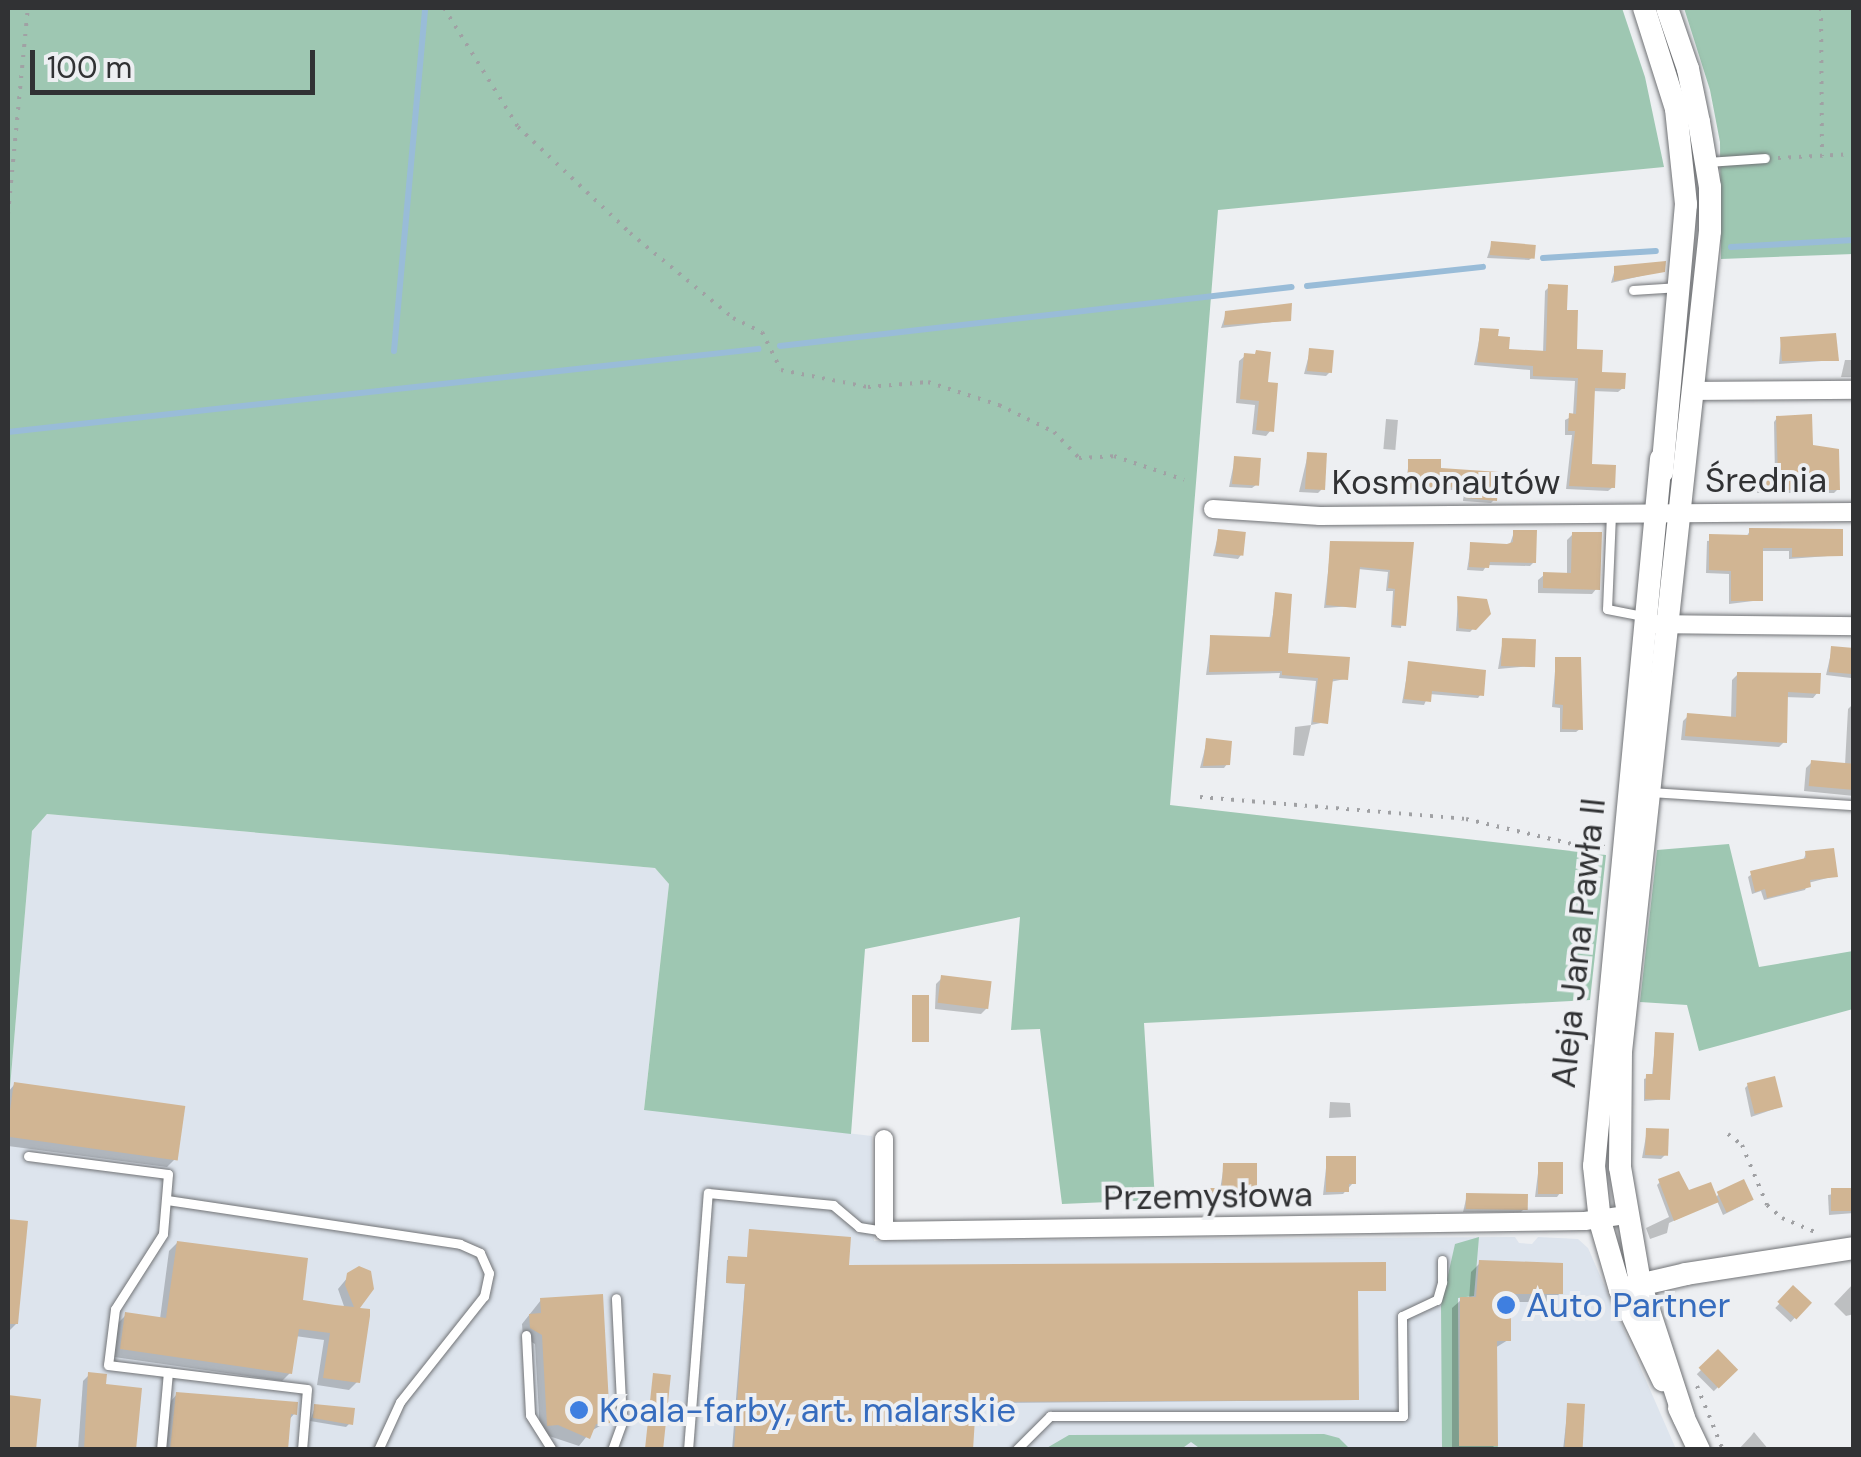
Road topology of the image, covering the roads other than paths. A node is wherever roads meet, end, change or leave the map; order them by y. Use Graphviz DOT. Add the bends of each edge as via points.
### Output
graph roads {
  1 [pos="1644,8"];
  2 [pos="1667,8"];
  3 [pos="1765,158"];
  4 [pos="1706,162"];
  5 [pos="1682,288"];
  6 [pos="1632,290"];
  7 [pos="1703,317"];
  8 [pos="1854,390"];
  9 [pos="1696,391"];
  10 [pos="1669,410"];
  11 [pos="1661,459"];
  12 [pos="1213,509"];
  13 [pos="1854,512"];
  14 [pos="1611,514"];
  15 [pos="1652,514"];
  16 [pos="1678,514"];
  17 [pos="1653,622"];
  18 [pos="1854,626"];
  19 [pos="1649,792"];
  20 [pos="1854,805"];
  21 [pos="1633,849"];
  22 [pos="884,1139"];
  23 [pos="28,1156"];
  24 [pos="167,1200"];
  25 [pos="1625,1215"];
  26 [pos="1600,1220"];
  27 [pos="884,1232"];
  28 [pos="1630,1241"];
  29 [pos="1854,1248"];
  30 [pos="1442,1260"];
  31 [pos="1688,1273"];
  32 [pos="1630,1287"];
  33 [pos="616,1298"];
  34 [pos="526,1335"];
  35 [pos="168,1372"];
  36 [pos="161,1450"];
  37 [pos="302,1450"];
  38 [pos="378,1450"];
  39 [pos="552,1450"];
  40 [pos="612,1450"];
  41 [pos="688,1450"];
  42 [pos="1016,1450"];
  43 [pos="1699,1450"];
  1 -- 5 [label="street, Aleja Jana Pawła II" via="1668,74 1683,154"];
  2 -- 4 [label="street, Aleja Jana Pawła II" via="1688,70"];
  3 -- 4 [label="lane"];
  4 -- 7 [label="street, Aleja Jana Pawła II" via="1710,231"];
  5 -- 6 [label="lane"];
  5 -- 7 [label="street"];
  5 -- 10 [label="street, Aleja Jana Pawła II"];
  7 -- 9 [label="street, Aleja Jana Pawła II"];
  8 -- 9 [label="street"];
  9 -- 10 [label="street"];
  9 -- 16 [label="street, Aleja Jana Pawła II"];
  10 -- 11 [label="street, Aleja Jana Pawła II"];
  11 -- 15 [label="street, Aleja Jana Pawła II"];
  11 -- 16 [label="street, Aleja Jana Pawła II" via="1664,490"];
  12 -- 14 [label="street, Kosmonautów" via="1311,516"];
  13 -- 16 [label="street, Średnia"];
  14 -- 15 [label="street, Kosmonautów"];
  14 -- 17 [label="lane" via="1606,609"];
  15 -- 16 [label="street, Kosmonautów"];
  15 -- 17 [label="street, Aleja Jana Pawła II"];
  16 -- 17 [label="street, Aleja Jana Pawła II"];
  17 -- 18 [label="street"];
  17 -- 19 [label="street, Aleja Jana Pawła II"];
  17 -- 21 [label="street, Aleja Jana Pawła II"];
  19 -- 20 [label="lane"];
  19 -- 21 [label="street, Aleja Jana Pawła II"];
  21 -- 25 [label="street, Aleja Jana Pawła II" via="1622,1051"];
  21 -- 26 [label="street, Aleja Jana Pawła II" via="1597,1100"];
  22 -- 27 [label="street"];
  23 -- 24 [label="lane" via="168,1174"];
  24 -- 35 [label="lane" via="163,1234 115,1309 108,1365"];
  24 -- 38 [label="lane" via="460,1244 484,1258 484,1296 400,1402"];
  25 -- 26 [label="street, Przemysłowa"];
  25 -- 28 [label="street, Aleja Jana Pawła II"];
  26 -- 27 [label="street, Przemysłowa"];
  26 -- 32 [label="street, Aleja Jana Pawła II"];
  27 -- 41 [label="lane" via="859,1227 833,1204 708,1193"];
  28 -- 31 [label="street" via="1644,1255"];
  28 -- 32 [label="street, Aleja Jana Pawła II"];
  29 -- 31 [label="street"];
  30 -- 42 [label="lane" via="1437,1300 1402,1316 1402,1416 1050,1416"];
  31 -- 32 [label="street"];
  32 -- 43 [label="street, Aleja Jana Pawła II"];
  33 -- 40 [label="lane" via="622,1422"];
  34 -- 39 [label="lane" via="530,1415"];
  35 -- 36 [label="lane"];
  35 -- 37 [label="lane" via="307,1389"];
}
